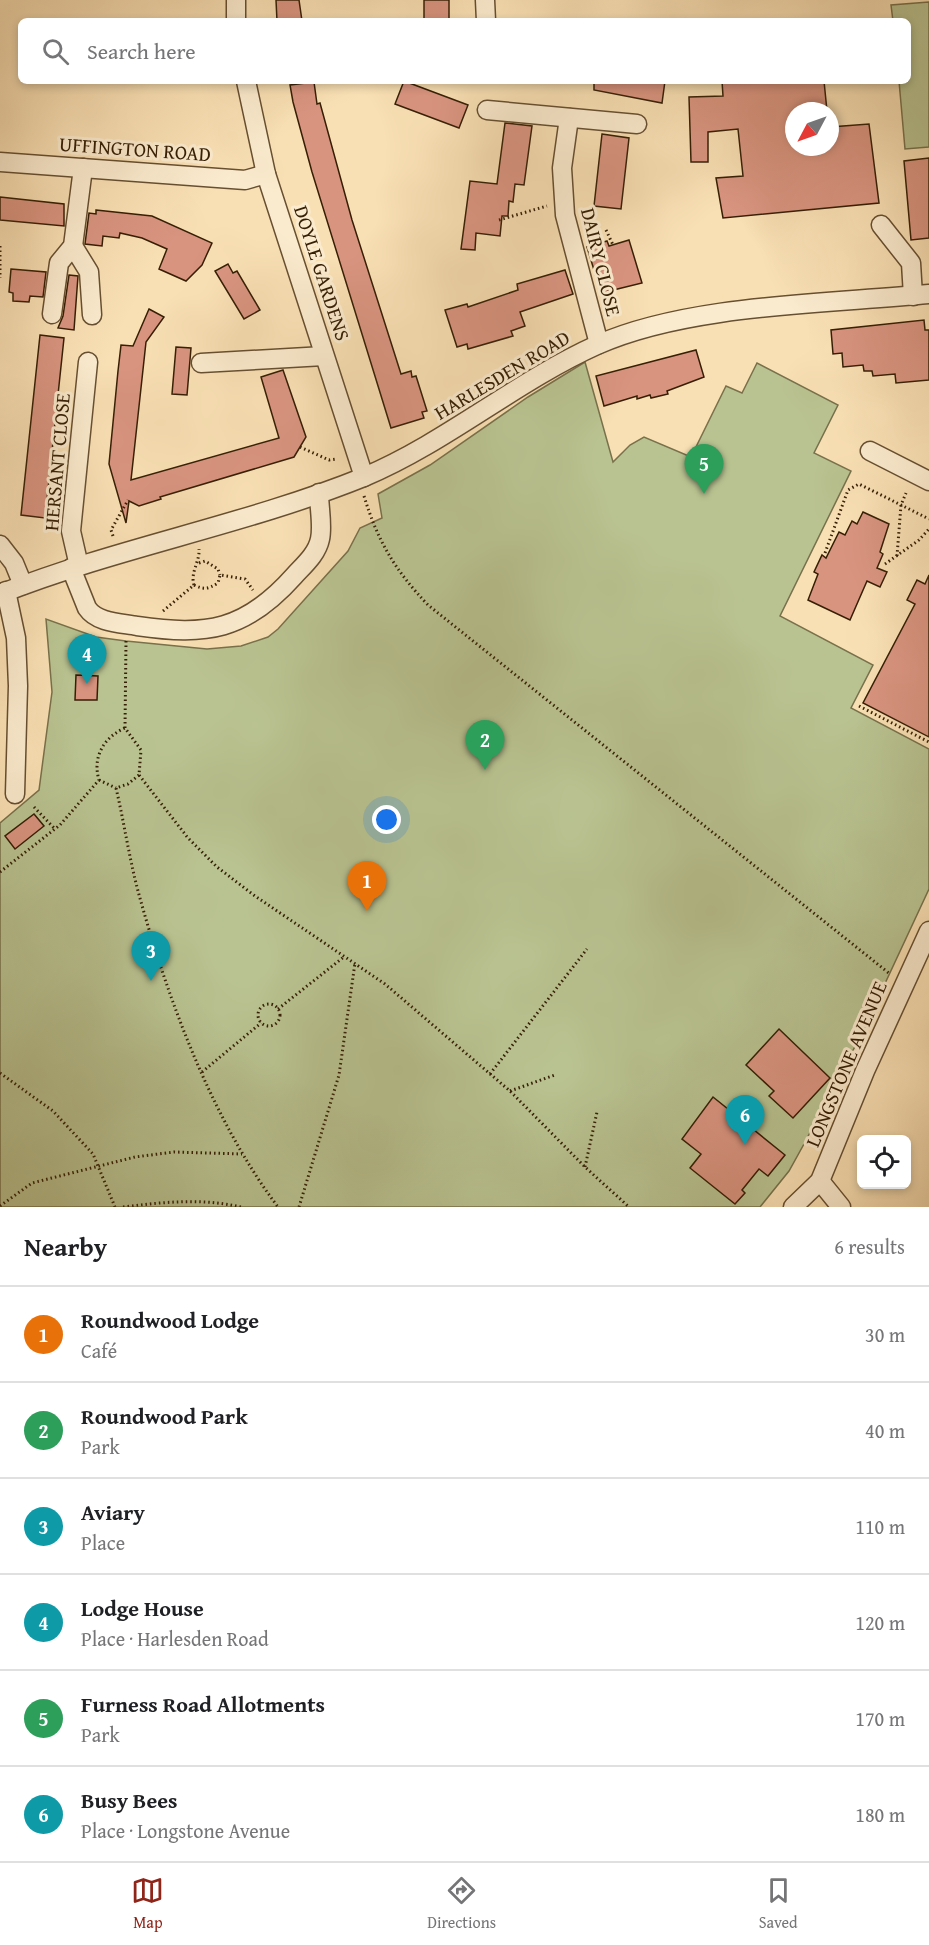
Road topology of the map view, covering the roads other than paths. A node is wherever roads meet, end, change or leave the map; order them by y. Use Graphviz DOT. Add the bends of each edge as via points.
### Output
graph roads {
  1 [pos="236,0"];
  2 [pos="485,0"];
  3 [pos="236,18"];
  4 [pos="486,18"];
  5 [pos="247,84"];
  6 [pos="487,110"];
  7 [pos="569,118"];
  8 [pos="637,124"];
  9 [pos="0,162"];
  10 [pos="83,168"];
  11 [pos="266,174"];
  12 [pos="880,225"];
  13 [pos="73,246"];
  14 [pos="921,295"];
  15 [pos="52,314"];
  16 [pos="92,315"];
  17 [pos="599,344"];
  18 [pos="324,356"];
  19 [pos="88,362"];
  20 [pos="201,363"];
  21 [pos="870,451"];
  22 [pos="364,477"];
  23 [pos="929,481"];
  24 [pos="319,493"];
  25 [pos="0,545"];
  26 [pos="75,567"];
  27 [pos="23,585"];
  28 [pos="3,593"];
  29 [pos="15,794"];
  30 [pos="929,931"];
  31 [pos="819,1181"];
  32 [pos="793,1207"];
  33 [pos="841,1207"];
  1 -- 3 [label="street"];
  2 -- 4 [label="street"];
  5 -- 11 [label="street, DOYLE GARDENS"];
  6 -- 7 [label="street"];
  7 -- 8 [label="street"];
  7 -- 17 [label="street, DAIRY CLOSE" via="562,168 564,201"];
  9 -- 10 [label="street, UFFINGTON ROAD"];
  10 -- 11 [label="street, UFFINGTON ROAD" via="245,180"];
  10 -- 13 [label="street"];
  11 -- 18 [label="street, DOYLE GARDENS"];
  12 -- 14 [label="street" via="912,263"];
  13 -- 15 [label="street" via="59,263"];
  13 -- 16 [label="street" via="89,272"];
  14 -- 17 [label="street, HARLESDEN ROAD" via="726,313 664,324"];
  17 -- 22 [label="street, HARLESDEN ROAD" via="546,370 418,452"];
  18 -- 20 [label="street"];
  18 -- 22 [label="street, DOYLE GARDENS"];
  19 -- 26 [label="street, HERSANT CLOSE" via="71,531"];
  21 -- 23 [label="street"];
  22 -- 24 [label="street, HARLESDEN ROAD"];
  24 -- 26 [label="street, HARLESDEN ROAD" via="196,534"];
  24 -- 26 [label="street" via="320,538 314,554 277,596 234,624 189,632 105,620 90,613"];
  25 -- 27 [label="street" via="14,563"];
  26 -- 27 [label="street, HARLESDEN ROAD"];
  27 -- 28 [label="street, HARLESDEN ROAD"];
  28 -- 29 [label="street" via="16,638"];
  30 -- 31 [label="street, LONGSTONE AVENUE"];
  31 -- 32 [label="street, LONGSTONE AVENUE"];
  31 -- 33 [label="street"];
}
